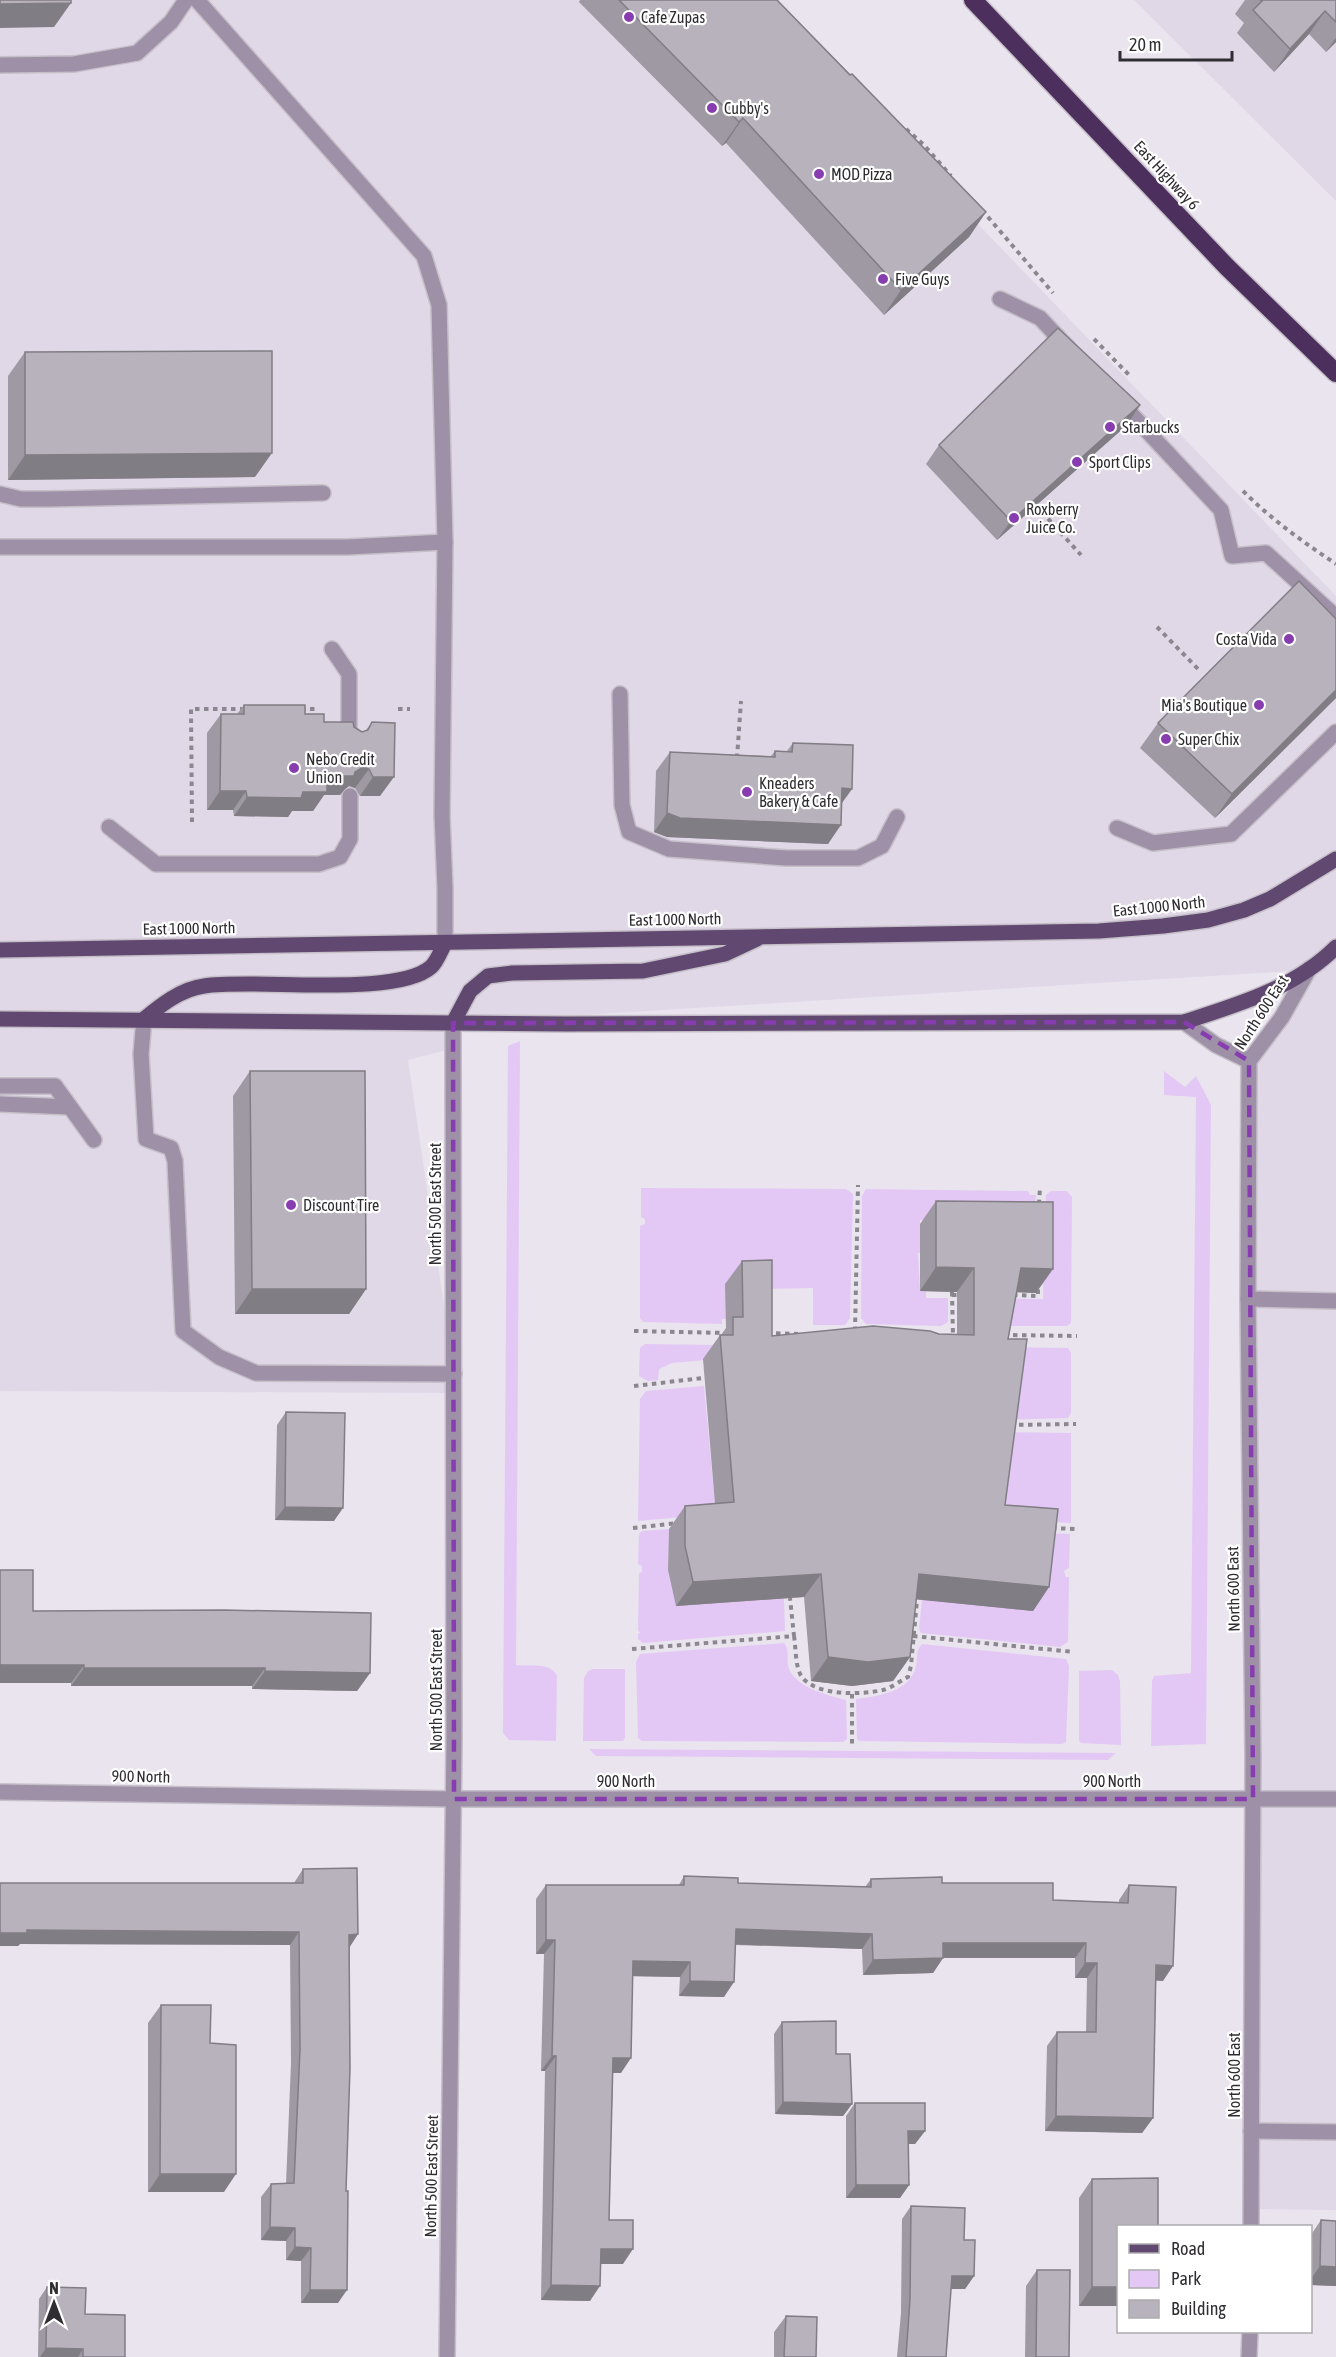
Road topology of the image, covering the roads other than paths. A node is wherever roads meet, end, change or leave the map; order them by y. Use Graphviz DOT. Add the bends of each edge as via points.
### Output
graph roads {
  1 [pos="186,0"];
  2 [pos="197,0"];
  3 [pos="973,0"];
  4 [pos="0,65"];
  5 [pos="1000,299"];
  6 [pos="1317,352"];
  7 [pos="1079,359"];
  8 [pos="1336,361"];
  9 [pos="1336,373"];
  10 [pos="1110,392"];
  11 [pos="323,493"];
  12 [pos="0,494"];
  13 [pos="445,543"];
  14 [pos="0,547"];
  15 [pos="1336,617"];
  16 [pos="332,649"];
  17 [pos="620,694"];
  18 [pos="1336,732"];
  19 [pos="349,741"];
  20 [pos="350,796"];
  21 [pos="897,817"];
  22 [pos="109,827"];
  23 [pos="1117,828"];
  24 [pos="1336,859"];
  25 [pos="762,936"];
  26 [pos="445,943"];
  27 [pos="1336,947"];
  28 [pos="0,950"];
  29 [pos="1309,969"];
  30 [pos="0,1019"];
  31 [pos="144,1019"];
  32 [pos="1184,1022"];
  33 [pos="453,1023"];
  34 [pos="1249,1061"];
  35 [pos="0,1086"];
  36 [pos="0,1104"];
  37 [pos="70,1107"];
  38 [pos="94,1140"];
  39 [pos="1248,1299"];
  40 [pos="1336,1301"];
  41 [pos="454,1374"];
  42 [pos="0,1792"];
  43 [pos="454,1799"];
  44 [pos="1253,1799"];
  45 [pos="1336,1799"];
  46 [pos="1251,2131"];
  47 [pos="1336,2132"];
  48 [pos="1251,2225"];
  49 [pos="1250,2333"];
  50 [pos="447,2357"];
  51 [pos="1249,2357"];
  1 -- 4 [label="street" via="171,22 137,53 74,64"];
  2 -- 13 [label="street" via="424,256 440,305"];
  3 -- 6 [label="highway, East Highway 6" via="1227,267"];
  5 -- 7 [label="street" via="1040,318"];
  6 -- 8 [label="highway"];
  6 -- 9 [label="highway, East Highway 6"];
  10 -- 15 [label="street" via="1221,510 1232,556 1266,553"];
  11 -- 12 [label="street" via="50,499"];
  13 -- 14 [label="street" via="348,547"];
  13 -- 26 [label="street"];
  16 -- 19 [label="street" via="349,674"];
  17 -- 21 [label="street" via="622,805 629,832 669,849 786,858 858,858 882,846"];
  18 -- 23 [label="street" via="1231,834 1153,843"];
  20 -- 22 [label="street" via="350,839 340,857 320,864 156,864"];
  24 -- 25 [label="main road, East 1000 North" via="1244,910 1174,925 1099,931"];
  25 -- 26 [label="main road, East 1000 North"];
  25 -- 33 [label="main road" via="725,954 643,971 512,972 488,976 470,991"];
  26 -- 28 [label="main road, East 1000 North"];
  26 -- 31 [label="main road" via="432,967 404,981 202,986 168,999"];
  27 -- 29 [label="main road"];
  29 -- 32 [label="main road" via="1250,1001"];
  29 -- 34 [label="street, North 600 East" via="1282,1017"];
  30 -- 31 [label="main road"];
  31 -- 33 [label="main road"];
  31 -- 41 [label="street" via="141,1054 146,1139 171,1148 175,1161 183,1331 219,1357 256,1372"];
  32 -- 33 [label="main road"];
  32 -- 34 [label="street" via="1216,1045"];
  33 -- 41 [label="street, North 500 East Street"];
  34 -- 39 [label="street, North 600 East"];
  35 -- 37 [label="street" via="55,1086"];
  36 -- 37 [label="street"];
  37 -- 38 [label="street"];
  39 -- 40 [label="street"];
  39 -- 44 [label="street, North 600 East"];
  41 -- 43 [label="street, North 500 East Street"];
  42 -- 43 [label="street, 900 North"];
  43 -- 44 [label="street, 900 North"];
  43 -- 50 [label="street, North 500 East Street"];
  44 -- 45 [label="street, 900 North"];
  44 -- 46 [label="street, North 600 East"];
  46 -- 47 [label="street"];
  46 -- 48 [label="street, North 600 East"];
  49 -- 51 [label="street"];
}
